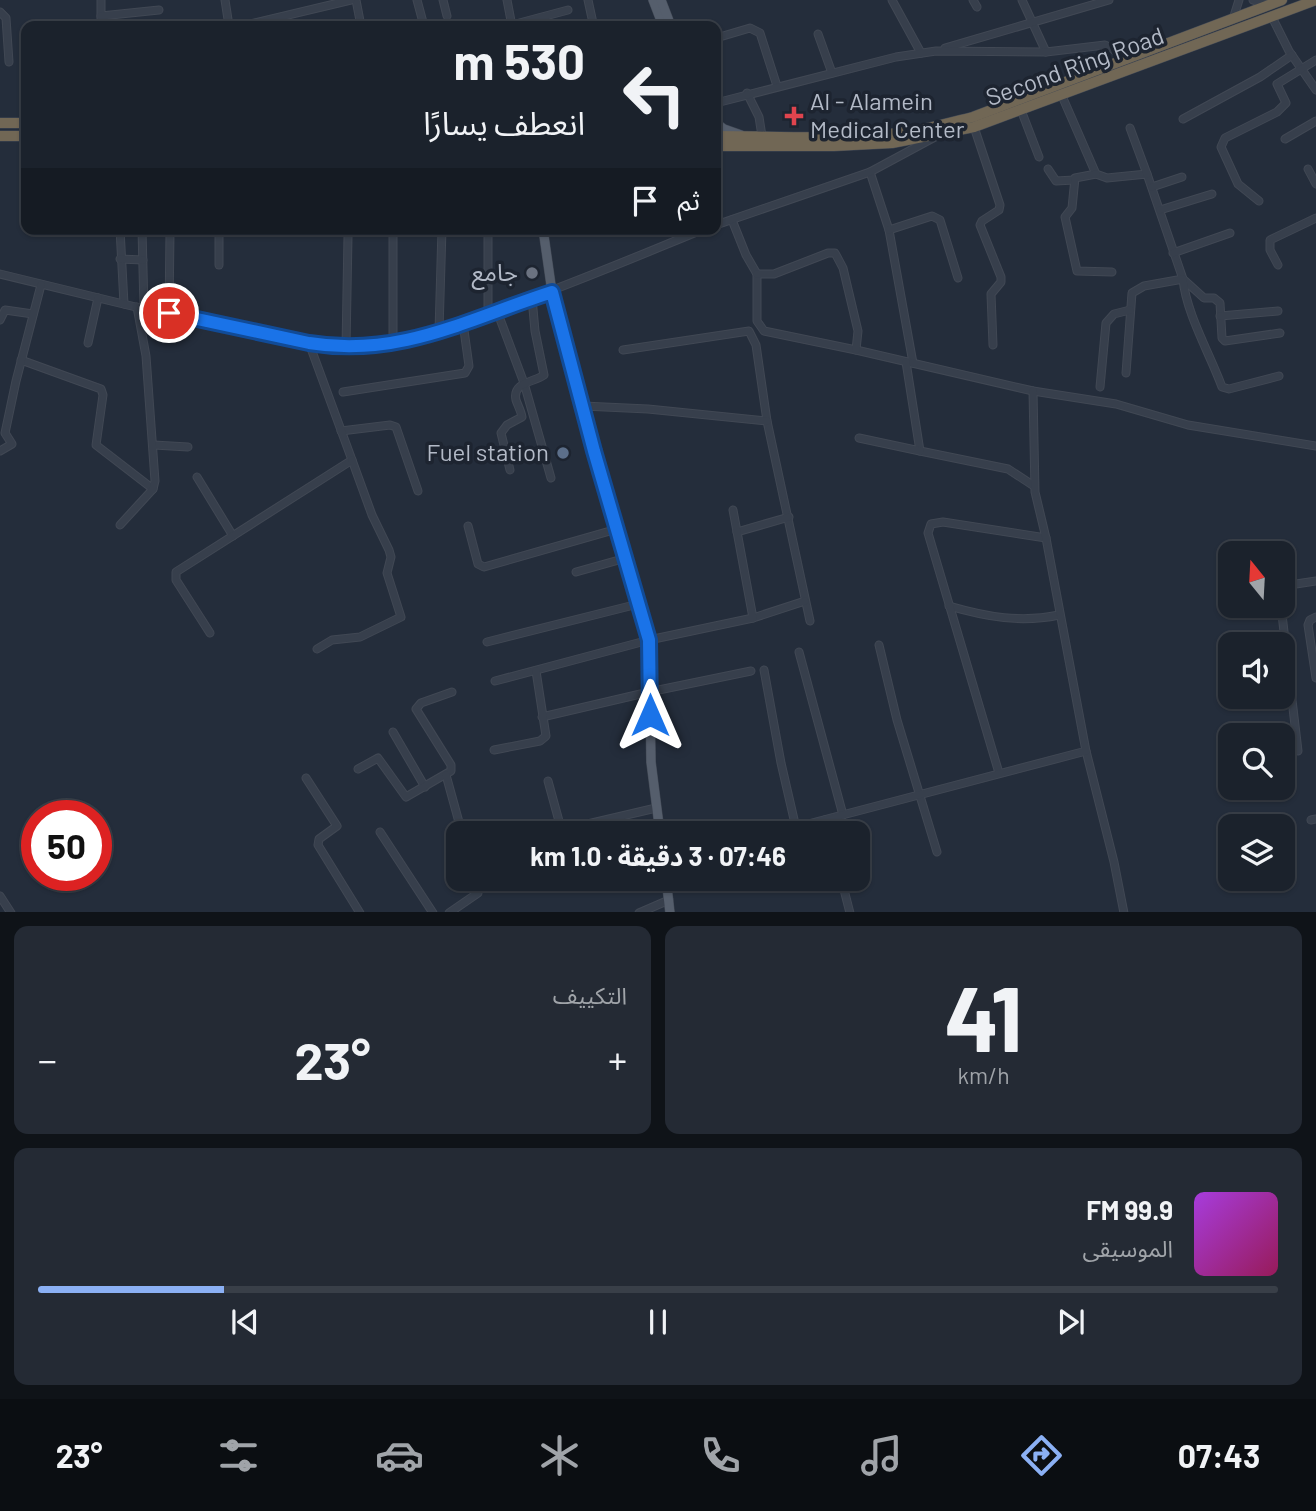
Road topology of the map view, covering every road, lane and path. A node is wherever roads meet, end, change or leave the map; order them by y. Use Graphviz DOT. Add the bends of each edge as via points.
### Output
graph roads {
  1 [pos="101,0"];
  2 [pos="225,0"];
  3 [pos="353,0"];
  4 [pos="417,0"];
  5 [pos="443,0"];
  6 [pos="507,0"];
  7 [pos="588,0"];
  8 [pos="653,0"];
  9 [pos="661,0"];
  10 [pos="892,0"];
  11 [pos="1022,0"];
  12 [pos="1109,0"];
  13 [pos="1239,0"];
  14 [pos="1253,0"];
  15 [pos="1282,0"];
  16 [pos="1316,0"];
  17 [pos="336,2"];
  18 [pos="1268,6"];
  19 [pos="159,10"];
  20 [pos="568,10"];
  21 [pos="0,12"];
  22 [pos="101,16"];
  23 [pos="447,16"];
  24 [pos="1272,16"];
  25 [pos="1233,19"];
  26 [pos="101,21"];
  27 [pos="228,21"];
  28 [pos="278,21"];
  29 [pos="359,21"];
  30 [pos="423,21"];
  31 [pos="511,21"];
  32 [pos="530,21"];
  33 [pos="593,21"];
  34 [pos="661,21"];
  35 [pos="669,21"];
  36 [pos="1034,23"];
  37 [pos="818,34"];
  38 [pos="723,36"];
  39 [pos="936,51"];
  40 [pos="1046,52"];
  41 [pos="921,53"];
  42 [pos="1292,55"];
  43 [pos="1123,59"];
  44 [pos="1316,61"];
  45 [pos="9,62"];
  46 [pos="1301,68"];
  47 [pos="832,73"];
  48 [pos="777,86"];
  49 [pos="1316,90"];
  50 [pos="747,93"];
  51 [pos="1062,96"];
  52 [pos="721,101"];
  53 [pos="1021,110"];
  54 [pos="1183,118"];
  55 [pos="1316,121"];
  56 [pos="0,123"];
  57 [pos="21,123"];
  58 [pos="721,127"];
  59 [pos="974,127"];
  60 [pos="1130,128"];
  61 [pos="938,135"];
  62 [pos="0,136"];
  63 [pos="21,136"];
  64 [pos="721,136"];
  65 [pos="746,136"];
  66 [pos="762,136"];
  67 [pos="1286,139"];
  68 [pos="721,146"];
  69 [pos="1038,157"];
  70 [pos="1048,169"];
  71 [pos="1308,169"];
  72 [pos="870,172"];
  73 [pos="1096,174"];
  74 [pos="1147,174"];
  75 [pos="1182,177"];
  76 [pos="1074,180"];
  77 [pos="1316,184"];
  78 [pos="1152,187"];
  79 [pos="1212,194"];
  80 [pos="1259,201"];
  81 [pos="1160,211"];
  82 [pos="1316,218"];
  83 [pos="732,220"];
  84 [pos="721,223"];
  85 [pos="889,230"];
  86 [pos="1230,233"];
  87 [pos="120,235"];
  88 [pos="142,235"];
  89 [pos="170,235"];
  90 [pos="219,235"];
  91 [pos="348,235"];
  92 [pos="393,235"];
  93 [pos="442,235"];
  94 [pos="488,235"];
  95 [pos="544,235"];
  96 [pos="690,235"];
  97 [pos="1173,253"];
  98 [pos="120,259"];
  99 [pos="143,260"];
  100 [pos="219,265"];
  101 [pos="1278,265"];
  102 [pos="1112,272"];
  103 [pos="0,274"];
  104 [pos="757,274"];
  105 [pos="958,278"];
  106 [pos="1183,279"];
  107 [pos="40,285"];
  108 [pos="552,292"];
  109 [pos="98,298"];
  110 [pos="533,298"];
  111 [pos="124,304"];
  112 [pos="140,308"];
  113 [pos="1130,310"];
  114 [pos="497,311"];
  115 [pos="1278,311"];
  116 [pos="169,313"];
  117 [pos="33,314"];
  118 [pos="488,314"];
  119 [pos="1220,316"];
  120 [pos="0,320"];
  121 [pos="463,323"];
  122 [pos="439,331"];
  123 [pos="1280,332"];
  124 [pos="88,343"];
  125 [pos="309,343"];
  126 [pos="393,344"];
  127 [pos="993,345"];
  128 [pos="346,347"];
  129 [pos="856,349"];
  130 [pos="623,350"];
  131 [pos="21,360"];
  132 [pos="910,362"];
  133 [pos="1126,373"];
  134 [pos="1279,376"];
  135 [pos="524,383"];
  136 [pos="1100,387"];
  137 [pos="1033,391"];
  138 [pos="343,392"];
  139 [pos="583,406"];
  140 [pos="767,421"];
  141 [pos="341,430"];
  142 [pos="859,438"];
  143 [pos="154,444"];
  144 [pos="1316,446"];
  145 [pos="188,447"];
  146 [pos="0,451"];
  147 [pos="920,451"];
  148 [pos="352,460"];
  149 [pos="510,470"];
  150 [pos="197,477"];
  151 [pos="551,478"];
  152 [pos="1034,486"];
  153 [pos="153,489"];
  154 [pos="418,491"];
  155 [pos="733,510"];
  156 [pos="789,517"];
  157 [pos="120,525"];
  158 [pos="468,526"];
  159 [pos="617,530"];
  160 [pos="737,532"];
  161 [pos="233,536"];
  162 [pos="1046,538"];
  163 [pos="626,558"];
  164 [pos="576,572"];
  165 [pos="1316,583"];
  166 [pos="1295,585"];
  167 [pos="805,601"];
  168 [pos="638,604"];
  169 [pos="949,606"];
  170 [pos="1059,615"];
  171 [pos="1316,617"];
  172 [pos="754,618"];
  173 [pos="1282,618"];
  174 [pos="810,621"];
  175 [pos="210,633"];
  176 [pos="649,640"];
  177 [pos="488,642"];
  178 [pos="879,645"];
  179 [pos="317,649"];
  180 [pos="799,652"];
  181 [pos="764,670"];
  182 [pos="536,671"];
  183 [pos="751,671"];
  184 [pos="1316,678"];
  185 [pos="495,681"];
  186 [pos="452,692"];
  187 [pos="649,692"];
  188 [pos="542,717"];
  189 [pos="393,732"];
  190 [pos="494,750"];
  191 [pos="1086,751"];
  192 [pos="1298,751"];
  193 [pos="358,769"];
  194 [pos="999,773"];
  195 [pos="446,775"];
  196 [pos="306,778"];
  197 [pos="548,781"];
  198 [pos="425,787"];
  199 [pos="918,795"];
  200 [pos="656,808"];
  201 [pos="843,815"];
  202 [pos="825,820"];
  203 [pos="459,821"];
  204 [pos="559,821"];
  205 [pos="603,821"];
  206 [pos="658,821"];
  207 [pos="794,821"];
  208 [pos="821,821"];
  209 [pos="380,832"];
  210 [pos="937,852"];
  211 [pos="478,891"];
  212 [pos="667,891"];
  213 [pos="844,891"];
  214 [pos="0,896"];
  215 [pos="668,900"];
  216 [pos="11,912"];
  217 [pos="360,912"];
  218 [pos="433,912"];
  219 [pos="449,912"];
  220 [pos="639,912"];
  221 [pos="670,912"];
  222 [pos="850,912"];
  223 [pos="1124,912"];
  1 -- 22 [label="street"];
  2 -- 27 [label="street"];
  3 -- 17 [label="street"];
  3 -- 29 [label="street"];
  4 -- 30 [label="street"];
  5 -- 23 [label="street"];
  6 -- 31 [label="street"];
  7 -- 33 [label="street"];
  8 -- 34 [label="main road"];
  9 -- 35 [label="main road"];
  10 -- 41 [label="street"];
  11 -- 36 [label="street"];
  12 -- 36 [label="street"];
  13 -- 25 [label="street"];
  14 -- 18 [label="street"];
  15 -- 18 [label="highway, Second Ring Road"];
  16 -- 24 [label="highway, Second Ring Road"];
  17 -- 28 [label="street"];
  18 -- 25 [label="highway, Second Ring Road"];
  19 -- 22 [label="street"];
  20 -- 32 [label="street"];
  21 -- 45 [label="street" via="6,18"];
  22 -- 26 [label="street"];
  24 -- 42 [label="street"];
  24 -- 51 [label="highway, Second Ring Road"];
  25 -- 43 [label="highway, Second Ring Road"];
  36 -- 39 [label="street"];
  36 -- 40 [label="street"];
  37 -- 47 [label="street"];
  38 -- 48 [label="street" via="757,30"];
  39 -- 40 [label="street"];
  39 -- 41 [label="street"];
  40 -- 43 [label="street" via="1105,45"];
  41 -- 47 [label="street"];
  42 -- 46 [label="street"];
  42 -- 54 [label="street"];
  43 -- 66 [label="highway, Second Ring Road" via="973,117 932,127 868,136"];
  44 -- 46 [label="street"];
  46 -- 49 [label="street"];
  46 -- 80 [label="street" via="1277,84 1286,103 1225,138 1221,147 1238,184"];
  47 -- 48 [label="street"];
  48 -- 50 [label="street"];
  50 -- 52 [label="street"];
  50 -- 66 [label="street"];
  51 -- 53 [label="highway, Second Ring Road"];
  51 -- 73 [label="street"];
  53 -- 59 [label="highway, Second Ring Road"];
  53 -- 69 [label="street"];
  55 -- 67 [label="street"];
  56 -- 57 [label="highway"];
  58 -- 65 [label="main road"];
  59 -- 61 [label="highway, Second Ring Road"];
  59 -- 127 [label="street" via="1000,205 999,211 980,225 1001,277 992,294"];
  60 -- 74 [label="street"];
  61 -- 68 [label="highway, Second Ring Road" via="892,144"];
  61 -- 72 [label="street"];
  62 -- 63 [label="highway"];
  64 -- 65 [label="highway, Second Ring Road"];
  65 -- 66 [label="highway, Second Ring Road"];
  70 -- 76 [label="street" via="1056,181"];
  71 -- 77 [label="street"];
  72 -- 83 [label="street"];
  72 -- 85 [label="street"];
  73 -- 74 [label="street" via="1107,178"];
  73 -- 76 [label="street"];
  74 -- 78 [label="street"];
  75 -- 78 [label="street"];
  76 -- 102 [label="street" via="1072,208 1065,217 1076,269"];
  78 -- 81 [label="street"];
  79 -- 81 [label="street"];
  81 -- 97 [label="street"];
  82 -- 101 [label="street" via="1270,240"];
  83 -- 84 [label="street"];
  83 -- 104 [label="street"];
  85 -- 105 [label="street" via="932,216 940,220"];
  85 -- 132 [label="street"];
  86 -- 97 [label="street"];
  87 -- 98 [label="street"];
  88 -- 99 [label="street"];
  89 -- 116 [label="street"];
  90 -- 100 [label="street"];
  91 -- 128 [label="street"];
  92 -- 126 [label="street"];
  93 -- 122 [label="street"];
  94 -- 118 [label="street"];
  95 -- 108 [label="main road"];
  96 -- 108 [label="street"];
  97 -- 106 [label="street"];
  98 -- 99 [label="street"];
  98 -- 111 [label="street"];
  99 -- 112 [label="street"];
  103 -- 107 [label="street"];
  104 -- 129 [label="street" via="757,321 764,331"];
  104 -- 129 [label="street" via="774,274 835,253 858,331"];
  106 -- 113 [label="street" via="1135,290"];
  106 -- 119 [label="street" via="1204,298 1218,299"];
  106 -- 134 [label="street" via="1189,310 1222,387"];
  107 -- 109 [label="street"];
  107 -- 117 [label="street"];
  108 -- 110 [label="street"];
  108 -- 139 [label="main road"];
  109 -- 111 [label="street"];
  109 -- 124 [label="street"];
  110 -- 114 [label="street"];
  110 -- 135 [label="street" via="544,374"];
  111 -- 112 [label="street"];
  112 -- 116 [label="street"];
  112 -- 143 [label="street"];
  113 -- 133 [label="street"];
  113 -- 136 [label="street" via="1114,314 1106,323"];
  114 -- 118 [label="street"];
  114 -- 135 [label="street"];
  115 -- 119 [label="street"];
  116 -- 125 [label="street"];
  117 -- 120 [label="street" via="5,310"];
  117 -- 131 [label="street"];
  118 -- 121 [label="street"];
  119 -- 123 [label="street" via="1220,334 1225,341"];
  121 -- 122 [label="street"];
  121 -- 138 [label="street" via="469,366 465,373"];
  122 -- 126 [label="street"];
  125 -- 128 [label="street"];
  125 -- 141 [label="street"];
  126 -- 128 [label="street"];
  129 -- 132 [label="street"];
  130 -- 140 [label="street" via="749,331"];
  131 -- 146 [label="street" via="5,433 12,444"];
  131 -- 153 [label="street" via="101,389 96,445"];
  132 -- 137 [label="street"];
  132 -- 147 [label="street"];
  135 -- 149 [label="street" via="515,397 522,417 501,433"];
  135 -- 151 [label="street"];
  137 -- 144 [label="street" via="1116,404 1188,425"];
  137 -- 152 [label="street"];
  139 -- 140 [label="street"];
  139 -- 159 [label="main road"];
  140 -- 156 [label="street"];
  141 -- 148 [label="street"];
  141 -- 154 [label="street" via="396,427"];
  142 -- 147 [label="street"];
  143 -- 145 [label="street"];
  143 -- 153 [label="street"];
  147 -- 152 [label="street" via="1009,469"];
  148 -- 161 [label="street"];
  148 -- 179 [label="street" via="389,550 387,573 401,617 360,637 332,640"];
  150 -- 161 [label="street"];
  152 -- 162 [label="street"];
  153 -- 157 [label="street"];
  155 -- 160 [label="street"];
  156 -- 160 [label="street"];
  156 -- 167 [label="street"];
  158 -- 159 [label="street" via="478,564 484,567"];
  159 -- 163 [label="main road"];
  160 -- 172 [label="street"];
  161 -- 175 [label="street" via="175,574"];
  162 -- 169 [label="street" via="931,524 929,542"];
  162 -- 170 [label="street"];
  163 -- 164 [label="street"];
  163 -- 168 [label="main road"];
  165 -- 166 [label="street"];
  167 -- 172 [label="street"];
  167 -- 174 [label="street"];
  168 -- 176 [label="main road"];
  168 -- 177 [label="street"];
  169 -- 170 [label="street" via="1009,619"];
  169 -- 194 [label="street"];
  170 -- 191 [label="street"];
  171 -- 184 [label="street" via="1307,625"];
  172 -- 176 [label="street"];
  173 -- 192 [label="street"];
  176 -- 182 [label="street"];
  176 -- 187 [label="main road"];
  178 -- 199 [label="street"];
  180 -- 201 [label="street"];
  181 -- 207 [label="street"];
  182 -- 185 [label="street"];
  182 -- 188 [label="street"];
  183 -- 187 [label="street"];
  186 -- 195 [label="street" via="416,709 452,767"];
  187 -- 188 [label="street"];
  187 -- 200 [label="main road"];
  188 -- 190 [label="street" via="544,739"];
  189 -- 198 [label="street"];
  191 -- 194 [label="street"];
  191 -- 223 [label="street"];
  193 -- 198 [label="street" via="377,758 406,797"];
  194 -- 199 [label="street"];
  195 -- 198 [label="street"];
  195 -- 203 [label="street"];
  196 -- 217 [label="street" via="337,825 318,845"];
  197 -- 204 [label="street"];
  199 -- 201 [label="street"];
  199 -- 210 [label="street"];
  200 -- 205 [label="street"];
  200 -- 206 [label="main road"];
  201 -- 202 [label="street"];
  202 -- 208 [label="street"];
  209 -- 218 [label="street"];
  211 -- 219 [label="street"];
  212 -- 215 [label="main road"];
  213 -- 222 [label="street"];
  214 -- 216 [label="street"];
  215 -- 220 [label="street"];
  215 -- 221 [label="main road"];
}
